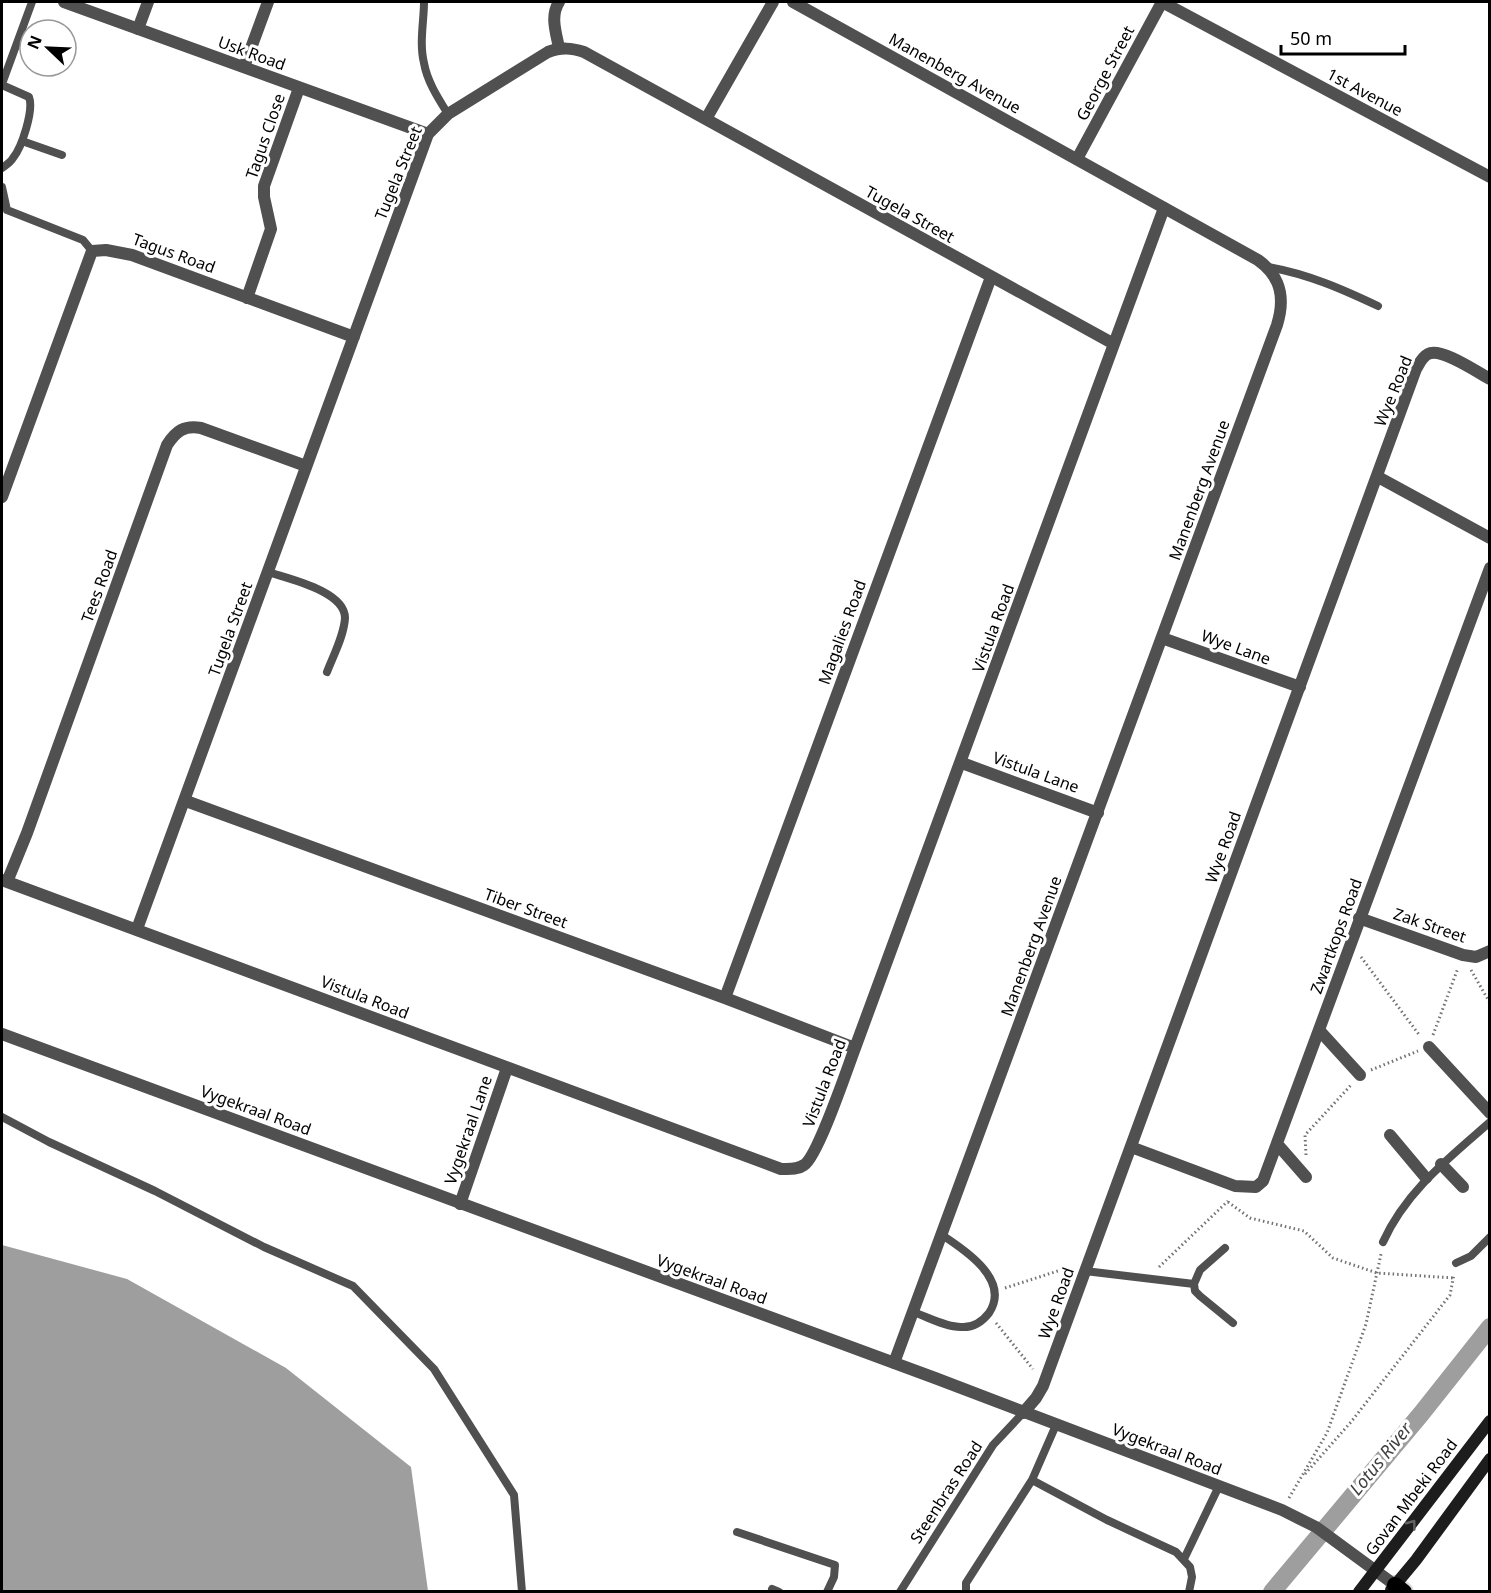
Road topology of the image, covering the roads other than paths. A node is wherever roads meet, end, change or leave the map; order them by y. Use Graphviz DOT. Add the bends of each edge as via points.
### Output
graph roads {
  1 [pos="32,2"];
  2 [pos="64,2"];
  3 [pos="148,2"];
  4 [pos="268,2"];
  5 [pos="424,2"];
  6 [pos="559,2"];
  7 [pos="773,2"];
  8 [pos="793,2"];
  9 [pos="1162,2"];
  10 [pos="82,4"];
  11 [pos="138,29"];
  12 [pos="559,48"];
  13 [pos="244,67"];
  14 [pos="2,85"];
  15 [pos="298,88"];
  16 [pos="448,114"];
  17 [pos="706,119"];
  18 [pos="428,134"];
  19 [pos="22,141"];
  20 [pos="62,155"];
  21 [pos="1077,159"];
  22 [pos="2,168"];
  23 [pos="1490,177"];
  24 [pos="2,187"];
  25 [pos="1164,208"];
  26 [pos="4,212"];
  27 [pos="92,251"];
  28 [pos="1268,267"];
  29 [pos="991,277"];
  30 [pos="247,298"];
  31 [pos="1378,306"];
  32 [pos="354,337"];
  33 [pos="1114,344"];
  34 [pos="1490,380"];
  35 [pos="306,466"];
  36 [pos="1378,477"];
  37 [pos="2,497"];
  38 [pos="1490,538"];
  39 [pos="1490,568"];
  40 [pos="268,572"];
  41 [pos="1162,638"];
  42 [pos="327,672"];
  43 [pos="1300,687"];
  44 [pos="962,763"];
  45 [pos="186,801"];
  46 [pos="1098,813"];
  47 [pos="4,881"];
  48 [pos="1359,918"];
  49 [pos="137,929"];
  50 [pos="1490,951"];
  51 [pos="725,998"];
  52 [pos="1319,1030"];
  53 [pos="2,1034"];
  54 [pos="1429,1047"];
  55 [pos="855,1048"];
  56 [pos="507,1068"];
  57 [pos="1360,1075"];
  58 [pos="1490,1113"];
  59 [pos="2,1117"];
  60 [pos="1490,1122"];
  61 [pos="1390,1135"];
  62 [pos="1278,1145"];
  63 [pos="1131,1147"];
  64 [pos="1441,1164"];
  65 [pos="1306,1177"];
  66 [pos="1426,1178"];
  67 [pos="1463,1187"];
  68 [pos="460,1204"];
  69 [pos="942,1235"];
  70 [pos="1490,1237"];
  71 [pos="1383,1242"];
  72 [pos="1225,1248"];
  73 [pos="1456,1263"];
  74 [pos="1085,1271"];
  75 [pos="1194,1284"];
  76 [pos="913,1312"];
  77 [pos="1233,1323"];
  78 [pos="894,1363"];
  79 [pos="1023,1413"];
  80 [pos="1490,1421"];
  81 [pos="1056,1425"];
  82 [pos="1490,1459"];
  83 [pos="1032,1480"];
  84 [pos="1219,1486"];
  85 [pos="737,1532"];
  86 [pos="1184,1559"];
  87 [pos="1376,1570"];
  88 [pos="1396,1589"];
  89 [pos="522,1592"];
  90 [pos="827,1592"];
  91 [pos="900,1592"];
  92 [pos="966,1592"];
  93 [pos="1189,1592"];
  94 [pos="1359,1592"];
  1 -- 14 [label="lane"];
  2 -- 10 [label="street, Usk Road"];
  3 -- 11 [label="street"];
  4 -- 13 [label="street"];
  5 -- 16 [label="lane" via="424,63"];
  6 -- 12 [label="street" via="554,21"];
  7 -- 17 [label="street"];
  8 -- 21 [label="street, Manenberg Avenue"];
  9 -- 21 [label="street, George Street"];
  9 -- 23 [label="street, 1st Avenue"];
  10 -- 11 [label="street, Usk Road"];
  11 -- 13 [label="street, Usk Road"];
  12 -- 16 [label="street, Tugela Street"];
  12 -- 17 [label="street, Tugela Street" via="584,52"];
  13 -- 15 [label="street, Usk Road"];
  14 -- 19 [label="lane" via="26,94 31,101"];
  15 -- 18 [label="street, Usk Road"];
  15 -- 30 [label="street, Tagus Close" via="265,180 264,197 271,229"];
  16 -- 18 [label="street, Tugela Street"];
  17 -- 29 [label="street, Tugela Street"];
  18 -- 32 [label="street, Tugela Street"];
  19 -- 20 [label="lane"];
  19 -- 22 [label="lane" via="15,156"];
  21 -- 25 [label="street, Manenberg Avenue"];
  24 -- 26 [label="lane"];
  25 -- 28 [label="street, Manenberg Avenue"];
  25 -- 33 [label="street, Vistula Road"];
  26 -- 27 [label="lane" via="83,240"];
  27 -- 30 [label="street, Tagus Road" via="132,255"];
  27 -- 37 [label="street"];
  28 -- 31 [label="lane" via="1316,278"];
  28 -- 41 [label="street, Manenberg Avenue" via="1280,286 1282,310"];
  29 -- 33 [label="street, Tugela Street"];
  29 -- 51 [label="street, Magalies Road"];
  30 -- 32 [label="street, Tagus Road"];
  32 -- 35 [label="street, Tugela Street"];
  33 -- 44 [label="street, Vistula Road"];
  34 -- 36 [label="street, Wye Road" via="1450,357 1428,354 1416,369"];
  35 -- 40 [label="street, Tugela Street"];
  35 -- 47 [label="street, Tees Road" via="201,428 180,429 172,437 27,833"];
  36 -- 38 [label="street"];
  36 -- 43 [label="street, Wye Road"];
  39 -- 48 [label="street, Zwartkops Road"];
  40 -- 42 [label="lane" via="325,592 340,604 345,618"];
  40 -- 45 [label="street, Tugela Street"];
  41 -- 43 [label="street, Wye Lane"];
  41 -- 46 [label="street, Manenberg Avenue"];
  43 -- 63 [label="street, Wye Road"];
  44 -- 46 [label="street, Vistula Lane"];
  44 -- 55 [label="street, Vistula Road"];
  45 -- 49 [label="street, Tugela Street"];
  45 -- 51 [label="street, Tiber Street"];
  46 -- 69 [label="street, Manenberg Avenue"];
  47 -- 49 [label="street, Vistula Road"];
  48 -- 50 [label="street, Zak Street" via="1463,955 1476,957"];
  48 -- 52 [label="street, Zwartkops Road"];
  49 -- 56 [label="street, Vistula Road"];
  51 -- 55 [label="street, Tiber Street"];
  52 -- 57 [label="street"];
  52 -- 62 [label="street, Zwartkops Road"];
  53 -- 68 [label="street, Vygekraal Road"];
  54 -- 58 [label="street"];
  55 -- 56 [label="street, Vistula Road" via="811,1158 796,1169 781,1169"];
  56 -- 68 [label="street, Vygekraal Lane"];
  59 -- 89 [label="lane" via="264,1247 353,1286 434,1369 514,1496"];
  60 -- 64 [label="lane"];
  61 -- 66 [label="street"];
  62 -- 63 [label="street, Zwartkops Road" via="1264,1179 1256,1187 1235,1186"];
  62 -- 65 [label="street"];
  63 -- 74 [label="street, Wye Road"];
  64 -- 66 [label="lane"];
  64 -- 67 [label="street"];
  66 -- 71 [label="lane"];
  68 -- 78 [label="street, Vygekraal Road"];
  69 -- 76 [label="street, Manenberg Avenue"];
  69 -- 76 [label="lane" via="969,1253 986,1272 995,1292 993,1304 980,1323 959,1328"];
  70 -- 73 [label="lane" via="1472,1256"];
  72 -- 75 [label="lane" via="1200,1270"];
  74 -- 75 [label="lane"];
  74 -- 79 [label="street, Wye Road" via="1043,1386"];
  75 -- 77 [label="lane" via="1200,1296"];
  76 -- 78 [label="street, Manenberg Avenue"];
  78 -- 79 [label="street, Vygekraal Road"];
  79 -- 81 [label="street, Vygekraal Road"];
  79 -- 91 [label="lane, Steenbras Road" via="993,1445"];
  87 -- 80 [label="main road, Govan Mbeki Road, one-way"];
  81 -- 83 [label="lane"];
  81 -- 84 [label="street, Vygekraal Road"];
  82 -- 88 [label="main road"];
  83 -- 86 [label="lane"];
  83 -- 92 [label="lane" via="966,1583"];
  84 -- 86 [label="lane"];
  84 -- 87 [label="street, Vygekraal Road" via="1316,1527"];
  85 -- 90 [label="lane" via="835,1565"];
  86 -- 93 [label="lane" via="1192,1577"];
  87 -- 88 [label="street, Vygekraal Road"];
  87 -- 94 [label="main road, Govan Mbeki Road"];
}
